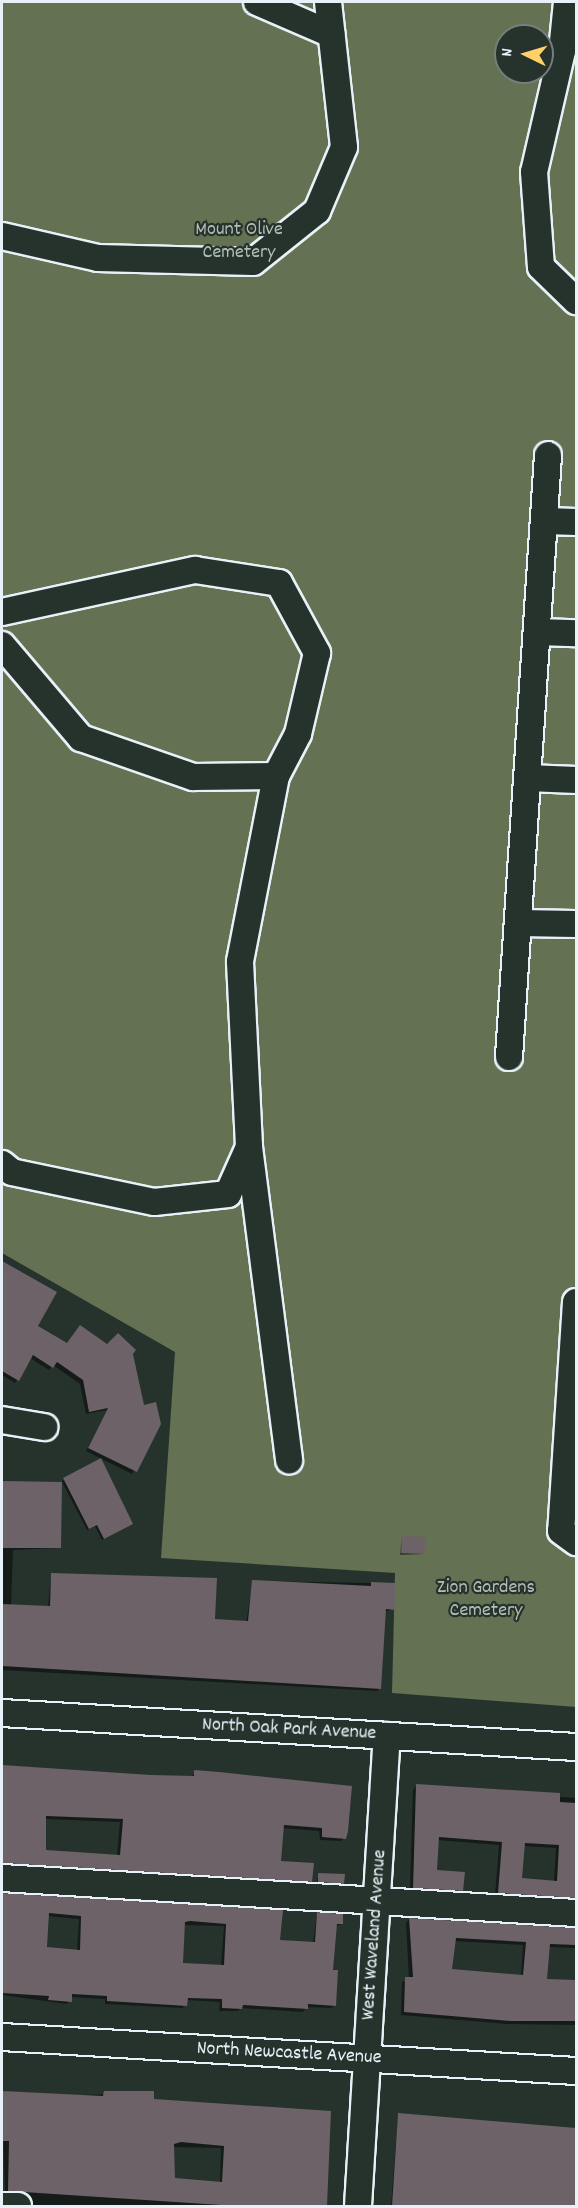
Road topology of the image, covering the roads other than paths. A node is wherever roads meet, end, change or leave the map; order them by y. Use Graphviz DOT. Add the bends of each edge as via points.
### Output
graph roads {
  1 [pos="257,2"];
  2 [pos="328,2"];
  3 [pos="567,2"];
  4 [pos="331,34"];
  5 [pos="569,46"];
  6 [pos="2,236"];
  7 [pos="576,301"];
  8 [pos="548,455"];
  9 [pos="546,521"];
  10 [pos="576,522"];
  11 [pos="2,612"];
  12 [pos="538,632"];
  13 [pos="576,633"];
  14 [pos="2,645"];
  15 [pos="276,776"];
  16 [pos="528,778"];
  17 [pos="576,780"];
  18 [pos="518,923"];
  19 [pos="576,924"];
  20 [pos="509,1057"];
  21 [pos="249,1147"];
  22 [pos="2,1164"];
  23 [pos="576,1302"];
  24 [pos="575,1332"];
  25 [pos="2,1420"];
  26 [pos="573,1424"];
  27 [pos="44,1427"];
  28 [pos="289,1460"];
  29 [pos="576,1542"];
  30 [pos="2,1713"];
  31 [pos="387,1736"];
  32 [pos="576,1747"];
  33 [pos="2,1878"];
  34 [pos="377,1903"];
  35 [pos="576,1913"];
  36 [pos="2,2037"];
  37 [pos="367,2059"];
  38 [pos="576,2072"];
  39 [pos="2,2205"];
  40 [pos="18,2206"];
  41 [pos="358,2206"];
  1 -- 4 [label="street"];
  2 -- 4 [label="street"];
  3 -- 5 [label="street"];
  4 -- 6 [label="street" via="344,147 317,211 253,262 98,258"];
  5 -- 7 [label="street" via="534,172 541,267"];
  8 -- 9 [label="street"];
  9 -- 10 [label="street"];
  9 -- 12 [label="street"];
  11 -- 15 [label="street" via="195,570 279,583 317,653 298,734"];
  12 -- 13 [label="street"];
  12 -- 16 [label="street"];
  14 -- 15 [label="street" via="81,738 193,777"];
  15 -- 21 [label="street" via="240,962"];
  16 -- 17 [label="street"];
  16 -- 18 [label="street"];
  18 -- 19 [label="street"];
  18 -- 20 [label="street"];
  21 -- 22 [label="street" via="228,1194 154,1202 12,1172"];
  21 -- 28 [label="street"];
  23 -- 24 [label="street"];
  24 -- 26 [label="street"];
  25 -- 27 [label="street"];
  26 -- 29 [label="street" via="561,1531"];
  30 -- 31 [label="street, North Oak Park Avenue"];
  31 -- 32 [label="street, North Oak Park Avenue"];
  31 -- 34 [label="street, West Waveland Avenue"];
  33 -- 34 [label="street"];
  34 -- 35 [label="street"];
  34 -- 37 [label="street, West Waveland Avenue"];
  36 -- 37 [label="street, North Newcastle Avenue"];
  37 -- 38 [label="street, North Newcastle Avenue"];
  37 -- 41 [label="street, West Waveland Avenue"];
  39 -- 40 [label="street"];
}
